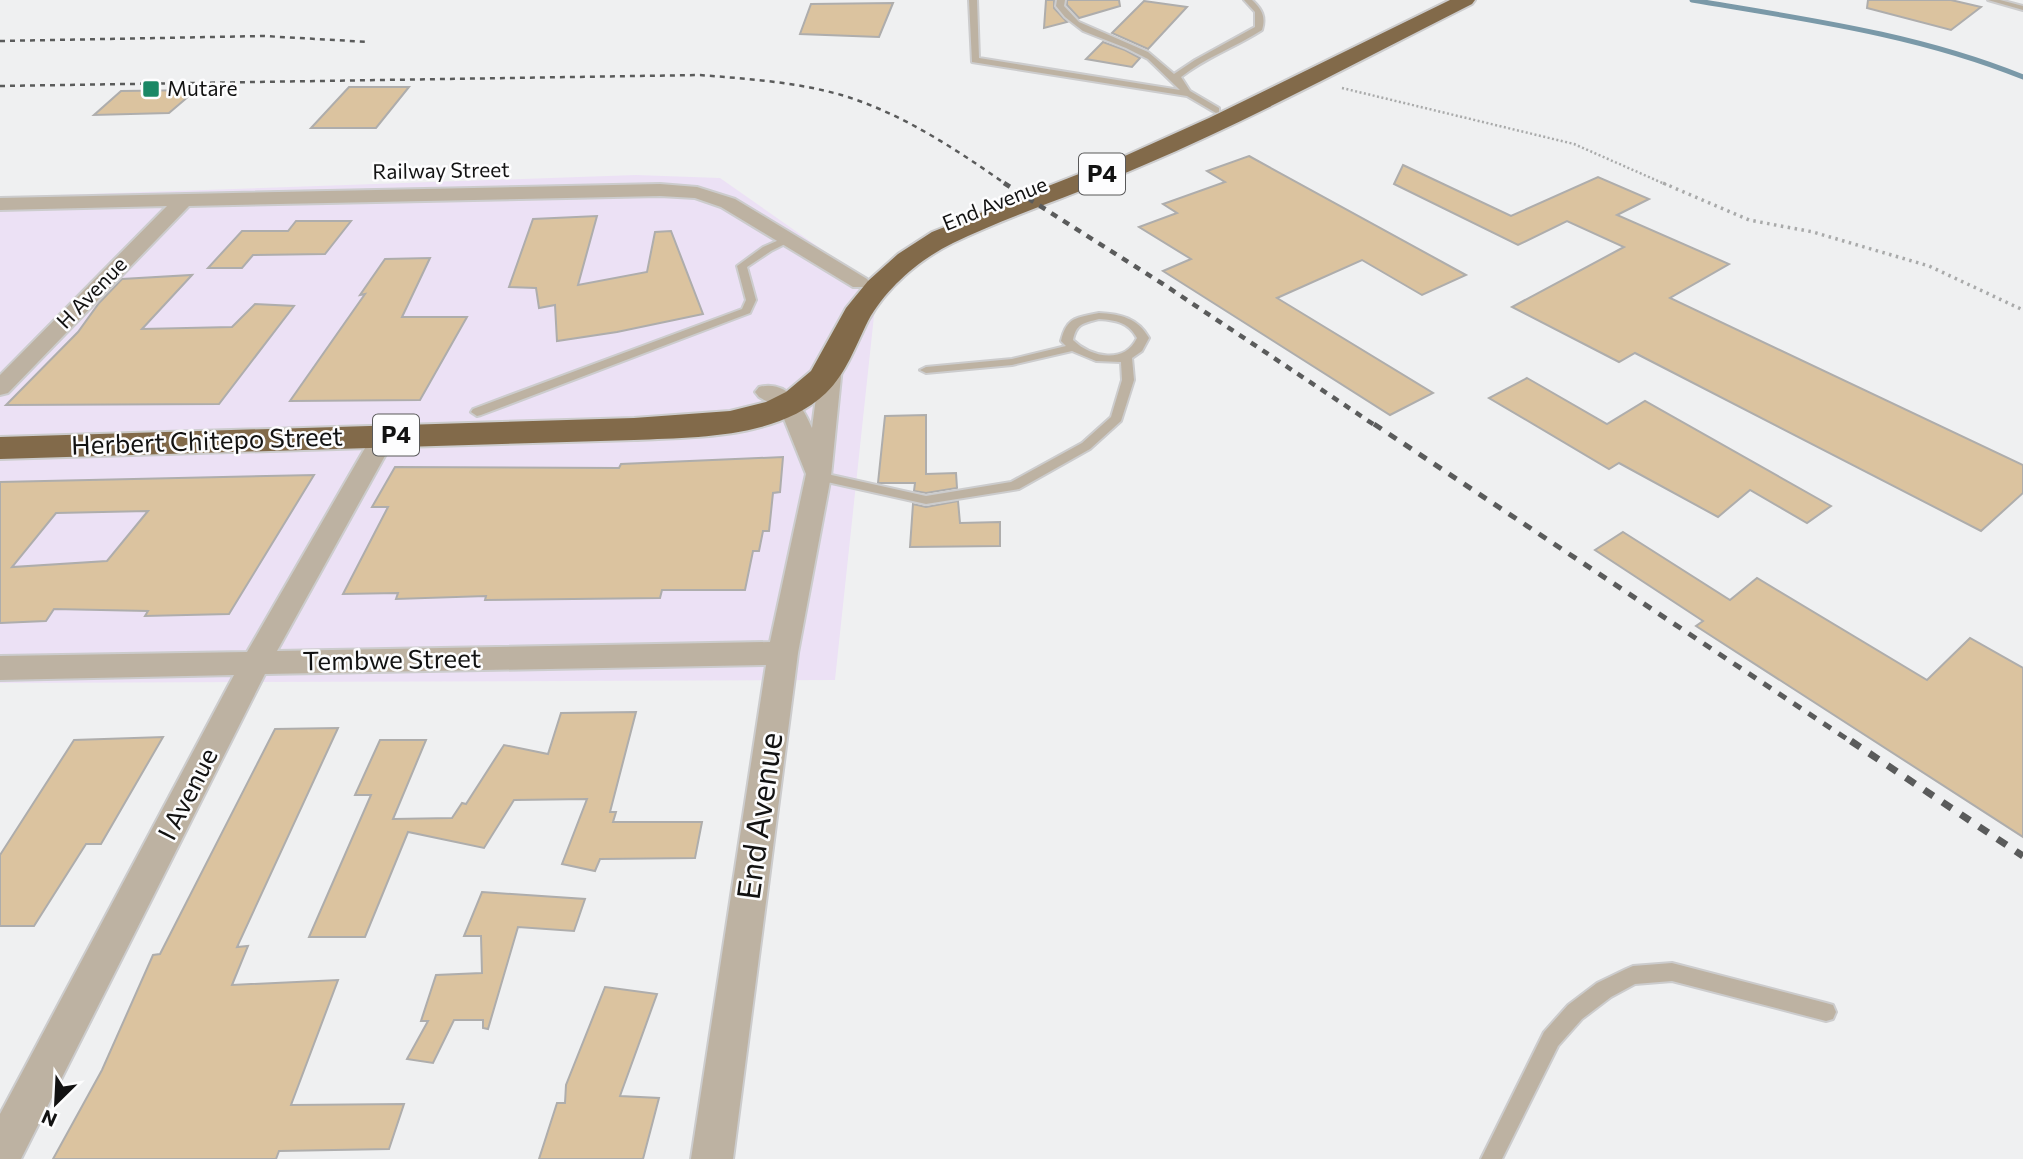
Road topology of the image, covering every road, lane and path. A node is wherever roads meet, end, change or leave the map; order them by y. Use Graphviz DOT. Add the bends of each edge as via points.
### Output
graph roads {
  1 [pos="973,0"];
  2 [pos="1061,0"];
  3 [pos="1248,0"];
  4 [pos="1450,0"];
  5 [pos="1465,0"];
  6 [pos="1992,0"];
  7 [pos="2023,8"];
  8 [pos="1307,79"];
  9 [pos="1178,83"];
  10 [pos="1188,94"];
  11 [pos="1216,110"];
  12 [pos="185,199"];
  13 [pos="0,204"];
  14 [pos="790,239"];
  15 [pos="860,282"];
  16 [pos="2023,310"];
  17 [pos="1072,348"];
  18 [pos="1126,356"];
  19 [pos="831,367"];
  20 [pos="926,370"];
  21 [pos="0,388"];
  22 [pos="778,398"];
  23 [pos="477,412"];
  24 [pos="0,427"];
  25 [pos="384,436"];
  26 [pos="0,448"];
  27 [pos="818,476"];
  28 [pos="783,653"];
  29 [pos="256,662"];
  30 [pos="0,668"];
  31 [pos="1826,1012"];
  32 [pos="0,1157"];
  33 [pos="712,1159"];
  34 [pos="1491,1159"];
  1 -- 10 [label="lane" via="975,60"];
  2 -- 9 [label="lane" via="1068,19 1088,33 1144,52"];
  3 -- 9 [label="lane" via="1258,8 1259,29 1196,60 1177,76"];
  4 -- 11 [label="highway, End Avenue / P4"];
  5 -- 8 [label="highway, End Avenue / P4"];
  6 -- 7 [label="lane"];
  8 -- 16 [label="path" via="1574,145 1749,220 1812,232 1929,266"];
  8 -- 19 [label="highway, End Avenue / P4" via="1136,160 975,223 915,254 890,274 861,308"];
  9 -- 10 [label="lane"];
  10 -- 11 [label="lane"];
  11 -- 15 [label="highway, End Avenue / P4" via="935,229 905,245"];
  12 -- 13 [label="street, Railway Street"];
  12 -- 14 [label="street, Railway Street" via="660,190 714,197"];
  12 -- 21 [label="street, H Avenue"];
  14 -- 15 [label="street, Railway Street"];
  14 -- 23 [label="lane" via="742,266 751,300 746,311"];
  15 -- 22 [label="highway, End Avenue / P4"];
  17 -- 18 [label="lane" via="1103,359"];
  17 -- 18 [label="lane" via="1067,341 1070,327 1087,317 1112,316 1134,324 1143,338 1136,351"];
  17 -- 20 [label="lane" via="1012,362"];
  18 -- 27 [label="lane" via="1128,380 1117,418 1086,446 1014,485 926,500"];
  19 -- 22 [label="highway, End Avenue / P4" via="813,388"];
  19 -- 27 [label="street, End Avenue"];
  22 -- 23 [label="highway, Herbert Chitepo Street / P4" via="628,411"];
  22 -- 25 [label="highway, Herbert Chitepo Street / P4" via="744,419 698,425"];
  22 -- 27 [label="street"];
  23 -- 24 [label="highway, Herbert Chitepo Street / P4"];
  25 -- 26 [label="highway, Herbert Chitepo Street / P4"];
  25 -- 29 [label="street, I Avenue"];
  27 -- 28 [label="street, End Avenue"];
  28 -- 29 [label="street, Tembwe Street"];
  28 -- 33 [label="street, End Avenue"];
  29 -- 30 [label="street, Tembwe Street"];
  29 -- 32 [label="street, I Avenue"];
  31 -- 34 [label="lane" via="1672,972 1633,975 1575,1012 1551,1040"];
}
